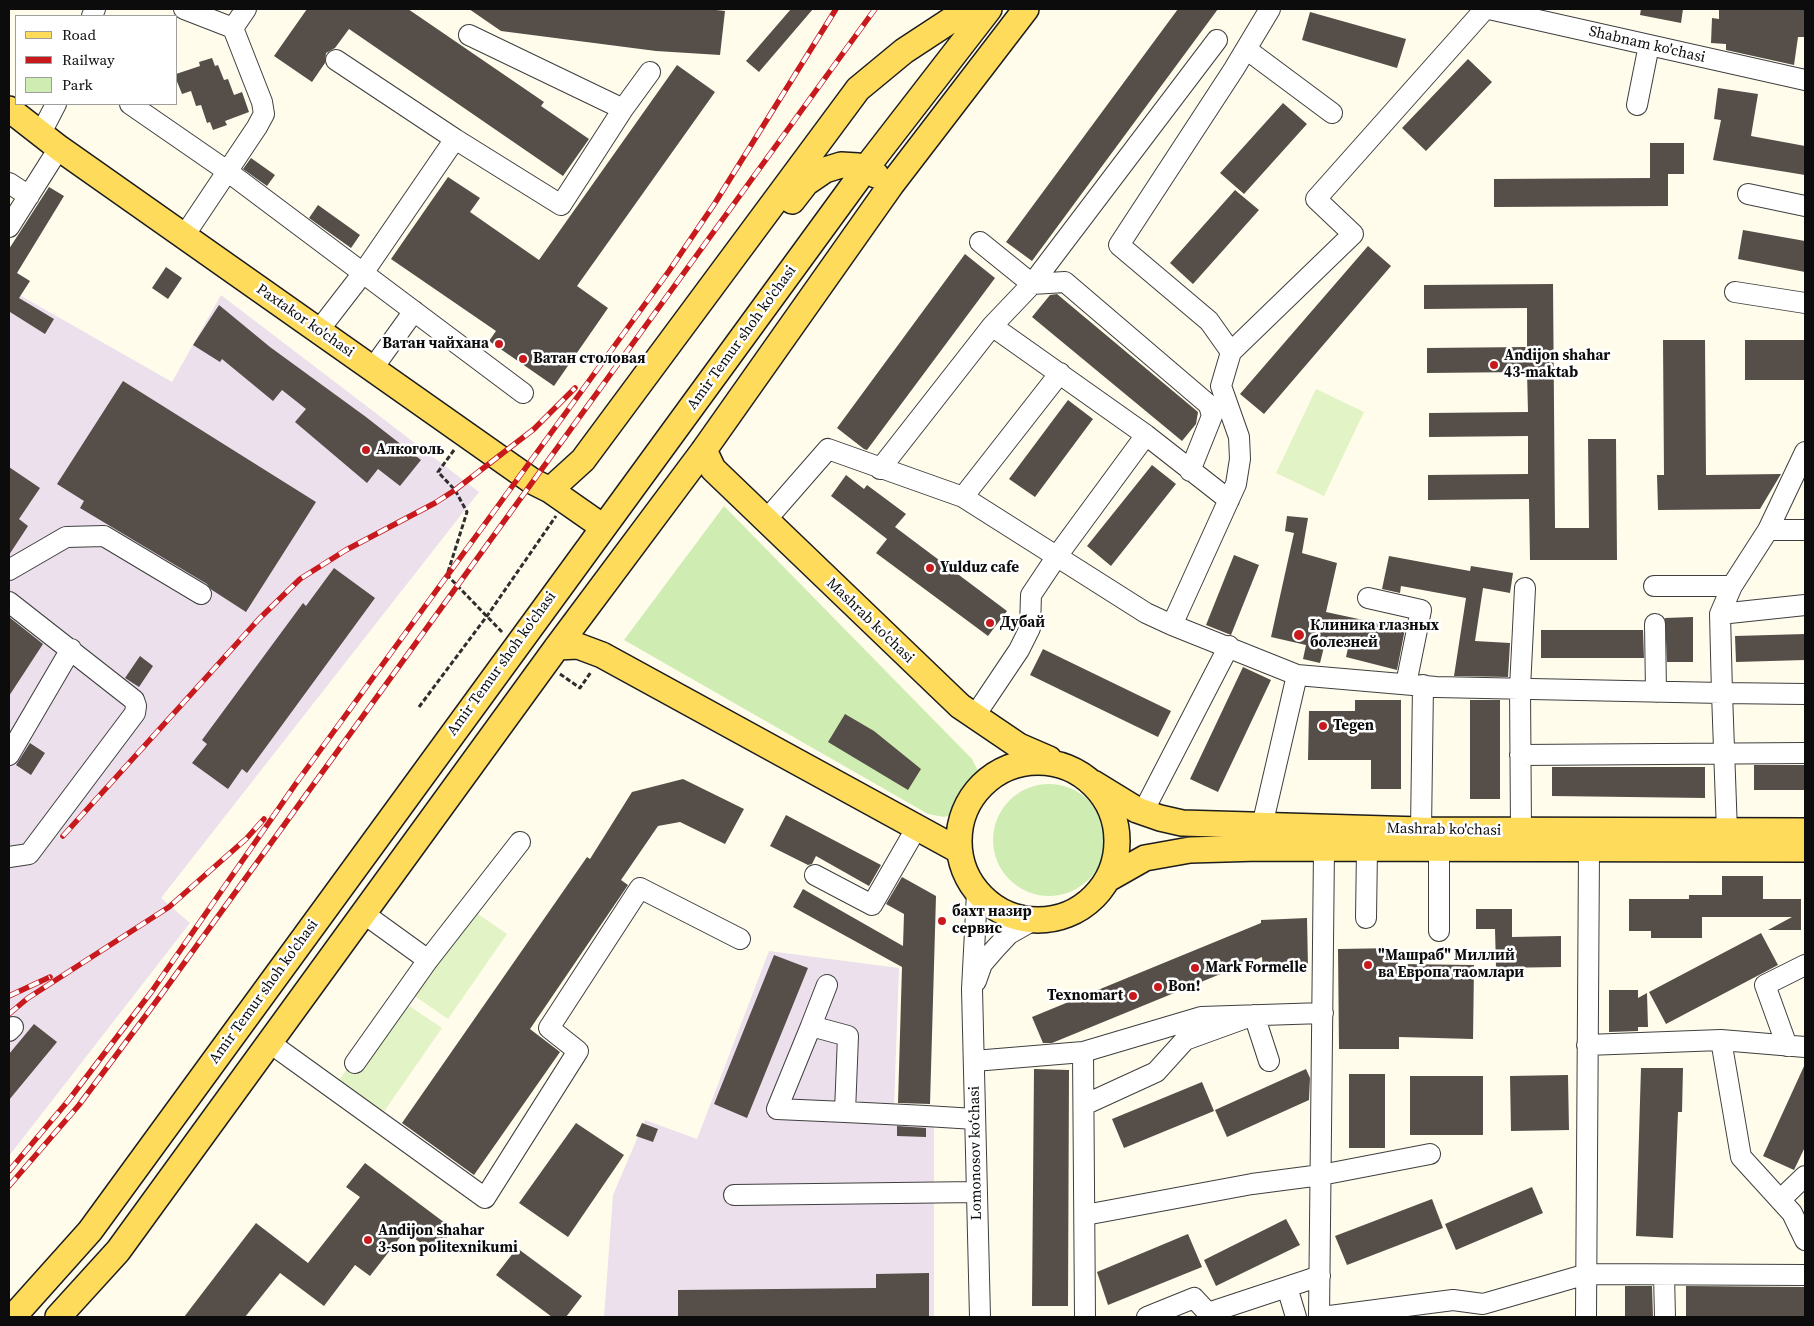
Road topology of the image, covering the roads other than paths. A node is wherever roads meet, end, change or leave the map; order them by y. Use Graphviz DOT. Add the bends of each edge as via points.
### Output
graph roads {
  1 [pos="184,9"];
  2 [pos="246,9"];
  3 [pos="968,9"];
  4 [pos="989,9"];
  5 [pos="1026,9"];
  6 [pos="1270,9"];
  7 [pos="1485,9"];
  8 [pos="1489,9"];
  9 [pos="233,28"];
  10 [pos="469,35"];
  11 [pos="1217,40"];
  12 [pos="1649,45"];
  13 [pos="1246,49"];
  14 [pos="336,60"];
  15 [pos="650,72"];
  16 [pos="1805,80"];
  17 [pos="56,105"];
  18 [pos="131,105"];
  19 [pos="1637,105"];
  20 [pos="9,109"];
  21 [pos="623,109"];
  22 [pos="1332,113"];
  23 [pos="455,139"];
  24 [pos="50,140"];
  25 [pos="866,168"];
  26 [pos="227,172"];
  27 [pos="9,183"];
  28 [pos="891,185"];
  29 [pos="1748,194"];
  30 [pos="29,196"];
  31 [pos="1805,206"];
  32 [pos="9,226"];
  33 [pos="184,236"];
  34 [pos="980,242"];
  35 [pos="363,273"];
  36 [pos="1032,284"];
  37 [pos="1735,292"];
  38 [pos="1805,303"];
  39 [pos="414,311"];
  40 [pos="992,326"];
  41 [pos="319,330"];
  42 [pos="1231,352"];
  43 [pos="372,368"];
  44 [pos="1060,373"];
  45 [pos="523,393"];
  46 [pos="1146,435"];
  47 [pos="704,450"];
  48 [pos="1804,458"];
  49 [pos="880,469"];
  50 [pos="1190,471"];
  51 [pos="558,495"];
  52 [pos="963,497"];
  53 [pos="1229,500"];
  54 [pos="766,520"];
  55 [pos="603,528"];
  56 [pos="1768,530"];
  57 [pos="1805,530"];
  58 [pos="1056,556"];
  59 [pos="9,570"];
  60 [pos="1654,586"];
  61 [pos="1732,586"];
  62 [pos="1525,588"];
  63 [pos="202,594"];
  64 [pos="1368,598"];
  65 [pos="9,602"];
  66 [pos="1805,605"];
  67 [pos="1720,614"];
  68 [pos="1655,624"];
  69 [pos="1172,625"];
  70 [pos="1229,646"];
  71 [pos="71,649"];
  72 [pos="551,655"];
  73 [pos="1298,675"];
  74 [pos="1415,685"];
  75 [pos="1520,688"];
  76 [pos="1656,692"];
  77 [pos="1722,693"];
  78 [pos="1805,694"];
  79 [pos="974,717"];
  80 [pos="1724,753"];
  81 [pos="1805,753"];
  82 [pos="9,755"];
  83 [pos="1520,755"];
  84 [pos="1060,764"];
  85 [pos="1093,783"];
  86 [pos="1143,812"];
  87 [pos="1262,826"];
  88 [pos="916,827"];
  89 [pos="1421,830"];
  90 [pos="1521,831"];
  91 [pos="1805,831"];
  92 [pos="1727,832"];
  93 [pos="520,842"];
  94 [pos="1324,849"];
  95 [pos="1367,849"];
  96 [pos="1439,849"];
  97 [pos="958,850"];
  98 [pos="1588,850"];
  99 [pos="1805,850"];
  100 [pos="9,856"];
  101 [pos="815,874"];
  102 [pos="1108,879"];
  103 [pos="977,893"];
  104 [pos="363,913"];
  105 [pos="1366,918"];
  106 [pos="1032,921"];
  107 [pos="1439,931"];
  108 [pos="740,939"];
  109 [pos="428,960"];
  110 [pos="1805,965"];
  111 [pos="827,985"];
  112 [pos="972,990"];
  113 [pos="1323,1013"];
  114 [pos="1254,1015"];
  115 [pos="811,1026"];
  116 [pos="1721,1040"];
  117 [pos="270,1042"];
  118 [pos="1587,1045"];
  119 [pos="1796,1046"];
  120 [pos="1084,1052"];
  121 [pos="974,1061"];
  122 [pos="1269,1061"];
  123 [pos="355,1063"];
  124 [pos="1084,1105"];
  125 [pos="845,1112"];
  126 [pos="975,1119"];
  127 [pos="1430,1154"];
  128 [pos="1321,1175"];
  129 [pos="1805,1176"];
  130 [pos="977,1192"];
  131 [pos="734,1194"];
  132 [pos="1780,1200"];
  133 [pos="1085,1215"];
  134 [pos="1805,1240"];
  135 [pos="1586,1274"];
  136 [pos="1664,1275"];
  137 [pos="1805,1275"];
  138 [pos="1320,1276"];
  139 [pos="1287,1287"];
  140 [pos="12,1317"];
  141 [pos="58,1317"];
  142 [pos="980,1317"];
  143 [pos="1085,1317"];
  144 [pos="1147,1317"];
  145 [pos="1296,1317"];
  146 [pos="1321,1317"];
  147 [pos="1586,1317"];
  148 [pos="1665,1317"];
  1 -- 9 [label="street"];
  2 -- 9 [label="street"];
  3 -- 51 [label="main road" via="904,51 858,89"];
  4 -- 25 [label="main road, Amir Temur shoh ko'chasi"];
  5 -- 28 [label="main road"];
  6 -- 13 [label="street"];
  7 -- 42 [label="street" via="1316,199 1353,234"];
  8 -- 12 [label="street, Shabnam ko'chasi"];
  9 -- 26 [label="street" via="264,114"];
  10 -- 21 [label="street"];
  11 -- 36 [label="street"];
  12 -- 16 [label="street, Shabnam ko'chasi"];
  12 -- 19 [label="street"];
  13 -- 22 [label="street"];
  13 -- 42 [label="street" via="1119,245 1209,321"];
  14 -- 23 [label="street"];
  15 -- 21 [label="street"];
  17 -- 24 [label="street"];
  18 -- 26 [label="street"];
  20 -- 24 [label="main road, Paxtakor ko'chasi"];
  21 -- 23 [label="street" via="561,205"];
  23 -- 35 [label="street"];
  24 -- 30 [label="street"];
  24 -- 33 [label="main road, Paxtakor ko'chasi"];
  25 -- 28 [label="main road"];
  25 -- 51 [label="main road" via="841,165 825,170 806,183 586,478"];
  25 -- 55 [label="main road, Amir Temur shoh ko'chasi"];
  26 -- 33 [label="street"];
  26 -- 35 [label="street"];
  27 -- 30 [label="street"];
  28 -- 47 [label="main road"];
  29 -- 31 [label="street"];
  30 -- 32 [label="street"];
  33 -- 41 [label="main road, Paxtakor ko'chasi"];
  34 -- 36 [label="street"];
  35 -- 39 [label="street"];
  35 -- 41 [label="street"];
  36 -- 40 [label="street"];
  36 -- 50 [label="street" via="1065,282 1209,405 1212,416"];
  37 -- 38 [label="street"];
  39 -- 43 [label="street"];
  39 -- 45 [label="street"];
  40 -- 44 [label="street"];
  40 -- 49 [label="street"];
  41 -- 43 [label="main road, Paxtakor ko'chasi"];
  42 -- 53 [label="street" via="1221,386 1239,437 1240,459 1236,484"];
  43 -- 51 [label="main road, Paxtakor ko'chasi" via="532,481"];
  44 -- 46 [label="street"];
  44 -- 52 [label="street"];
  46 -- 50 [label="street"];
  46 -- 58 [label="street"];
  47 -- 54 [label="main road, Mashrab ko'chasi" via="713,469"];
  47 -- 72 [label="main road"];
  48 -- 56 [label="street"];
  49 -- 52 [label="street"];
  49 -- 54 [label="street" via="828,449"];
  50 -- 53 [label="street"];
  51 -- 55 [label="main road, Paxtakor ko'chasi"];
  52 -- 58 [label="street"];
  53 -- 69 [label="street"];
  54 -- 79 [label="main road, Mashrab ko'chasi" via="936,685"];
  55 -- 140 [label="main road, Amir Temur shoh ko'chasi" via="90,1231"];
  56 -- 57 [label="street"];
  56 -- 61 [label="street"];
  58 -- 69 [label="street"];
  58 -- 79 [label="street" via="1030,596 1030,628 1019,650"];
  59 -- 63 [label="street" via="66,537 104,536"];
  60 -- 61 [label="street"];
  61 -- 67 [label="street"];
  62 -- 75 [label="street"];
  64 -- 74 [label="street" via="1421,610"];
  65 -- 71 [label="street"];
  66 -- 67 [label="street"];
  67 -- 77 [label="street"];
  68 -- 76 [label="street"];
  69 -- 70 [label="street"];
  70 -- 73 [label="street"];
  70 -- 86 [label="street"];
  71 -- 82 [label="street"];
  71 -- 100 [label="street" via="134,700 135,712 28,854"];
  72 -- 88 [label="main road" via="578,646 602,654"];
  72 -- 104 [label="main road"];
  73 -- 74 [label="street"];
  73 -- 87 [label="street"];
  74 -- 75 [label="street"];
  74 -- 89 [label="street"];
  75 -- 76 [label="street"];
  75 -- 83 [label="street"];
  76 -- 77 [label="street"];
  77 -- 78 [label="street"];
  77 -- 80 [label="street"];
  79 -- 84 [label="main road, Mashrab ko'chasi" via="1019,746"];
  80 -- 81 [label="street"];
  80 -- 83 [label="street"];
  80 -- 92 [label="street"];
  83 -- 90 [label="street"];
  84 -- 85 [label="main road, Mashrab ko'chasi"];
  84 -- 97 [label="main road, Mashrab ko'chasi" via="1034,761 1009,766 986,780 970,799 960,824"];
  85 -- 86 [label="main road, Mashrab ko'chasi"];
  85 -- 102 [label="main road, Mashrab ko'chasi" via="1109,804 1117,828 1117,854"];
  86 -- 87 [label="main road, Mashrab ko'chasi" via="1182,822"];
  87 -- 89 [label="main road, Mashrab ko'chasi"];
  88 -- 97 [label="main road"];
  88 -- 101 [label="street" via="872,906"];
  89 -- 90 [label="main road, Mashrab ko'chasi"];
  90 -- 92 [label="main road, Mashrab ko'chasi"];
  91 -- 92 [label="main road, Mashrab ko'chasi"];
  93 -- 109 [label="street"];
  94 -- 95 [label="main road, Mashrab ko'chasi"];
  94 -- 102 [label="main road, Mashrab ko'chasi" via="1190,850 1145,858"];
  94 -- 113 [label="street"];
  95 -- 96 [label="main road, Mashrab ko'chasi"];
  95 -- 105 [label="street"];
  96 -- 98 [label="main road, Mashrab ko'chasi"];
  96 -- 107 [label="street"];
  97 -- 103 [label="main road, Mashrab ko'chasi" via="964,873"];
  98 -- 99 [label="main road, Mashrab ko'chasi"];
  98 -- 118 [label="street"];
  102 -- 106 [label="main road, Mashrab ko'chasi" via="1095,898 1076,911 1054,919"];
  103 -- 106 [label="main road, Mashrab ko'chasi" via="999,910"];
  103 -- 112 [label="street, Lomonosov koʻchasi"];
  104 -- 109 [label="street"];
  104 -- 117 [label="main road"];
  106 -- 112 [label="street" via="1009,934 995,948 982,964"];
  108 -- 117 [label="street" via="640,888 549,1028 578,1052 484,1198"];
  109 -- 123 [label="street"];
  110 -- 119 [label="street" via="1765,985"];
  111 -- 115 [label="street"];
  112 -- 121 [label="street, Lomonosov koʻchasi"];
  113 -- 114 [label="street"];
  113 -- 128 [label="street"];
  114 -- 120 [label="street" via="1202,1017"];
  114 -- 122 [label="street"];
  114 -- 124 [label="street" via="1185,1040 1156,1072"];
  115 -- 125 [label="street" via="848,1036"];
  115 -- 125 [label="street" via="777,1109"];
  116 -- 118 [label="street"];
  116 -- 119 [label="street"];
  116 -- 132 [label="street" via="1741,1157"];
  117 -- 141 [label="main road" via="118,1251"];
  118 -- 135 [label="street"];
  120 -- 121 [label="street"];
  120 -- 124 [label="street"];
  121 -- 126 [label="street, Lomonosov koʻchasi"];
  124 -- 133 [label="street"];
  125 -- 126 [label="street"];
  126 -- 130 [label="street, Lomonosov koʻchasi"];
  127 -- 128 [label="street"];
  128 -- 133 [label="street" via="1252,1184"];
  128 -- 138 [label="street"];
  129 -- 132 [label="street"];
  130 -- 131 [label="street"];
  130 -- 142 [label="street, Lomonosov koʻchasi"];
  132 -- 134 [label="street" via="1792,1213"];
  133 -- 143 [label="street"];
  135 -- 136 [label="street"];
  135 -- 146 [label="street" via="1482,1304 1453,1300"];
  135 -- 147 [label="street"];
  136 -- 137 [label="street"];
  136 -- 148 [label="street"];
  138 -- 139 [label="street"];
  138 -- 146 [label="street"];
  139 -- 144 [label="street" via="1208,1313 1194,1298"];
  139 -- 145 [label="street"];
}
